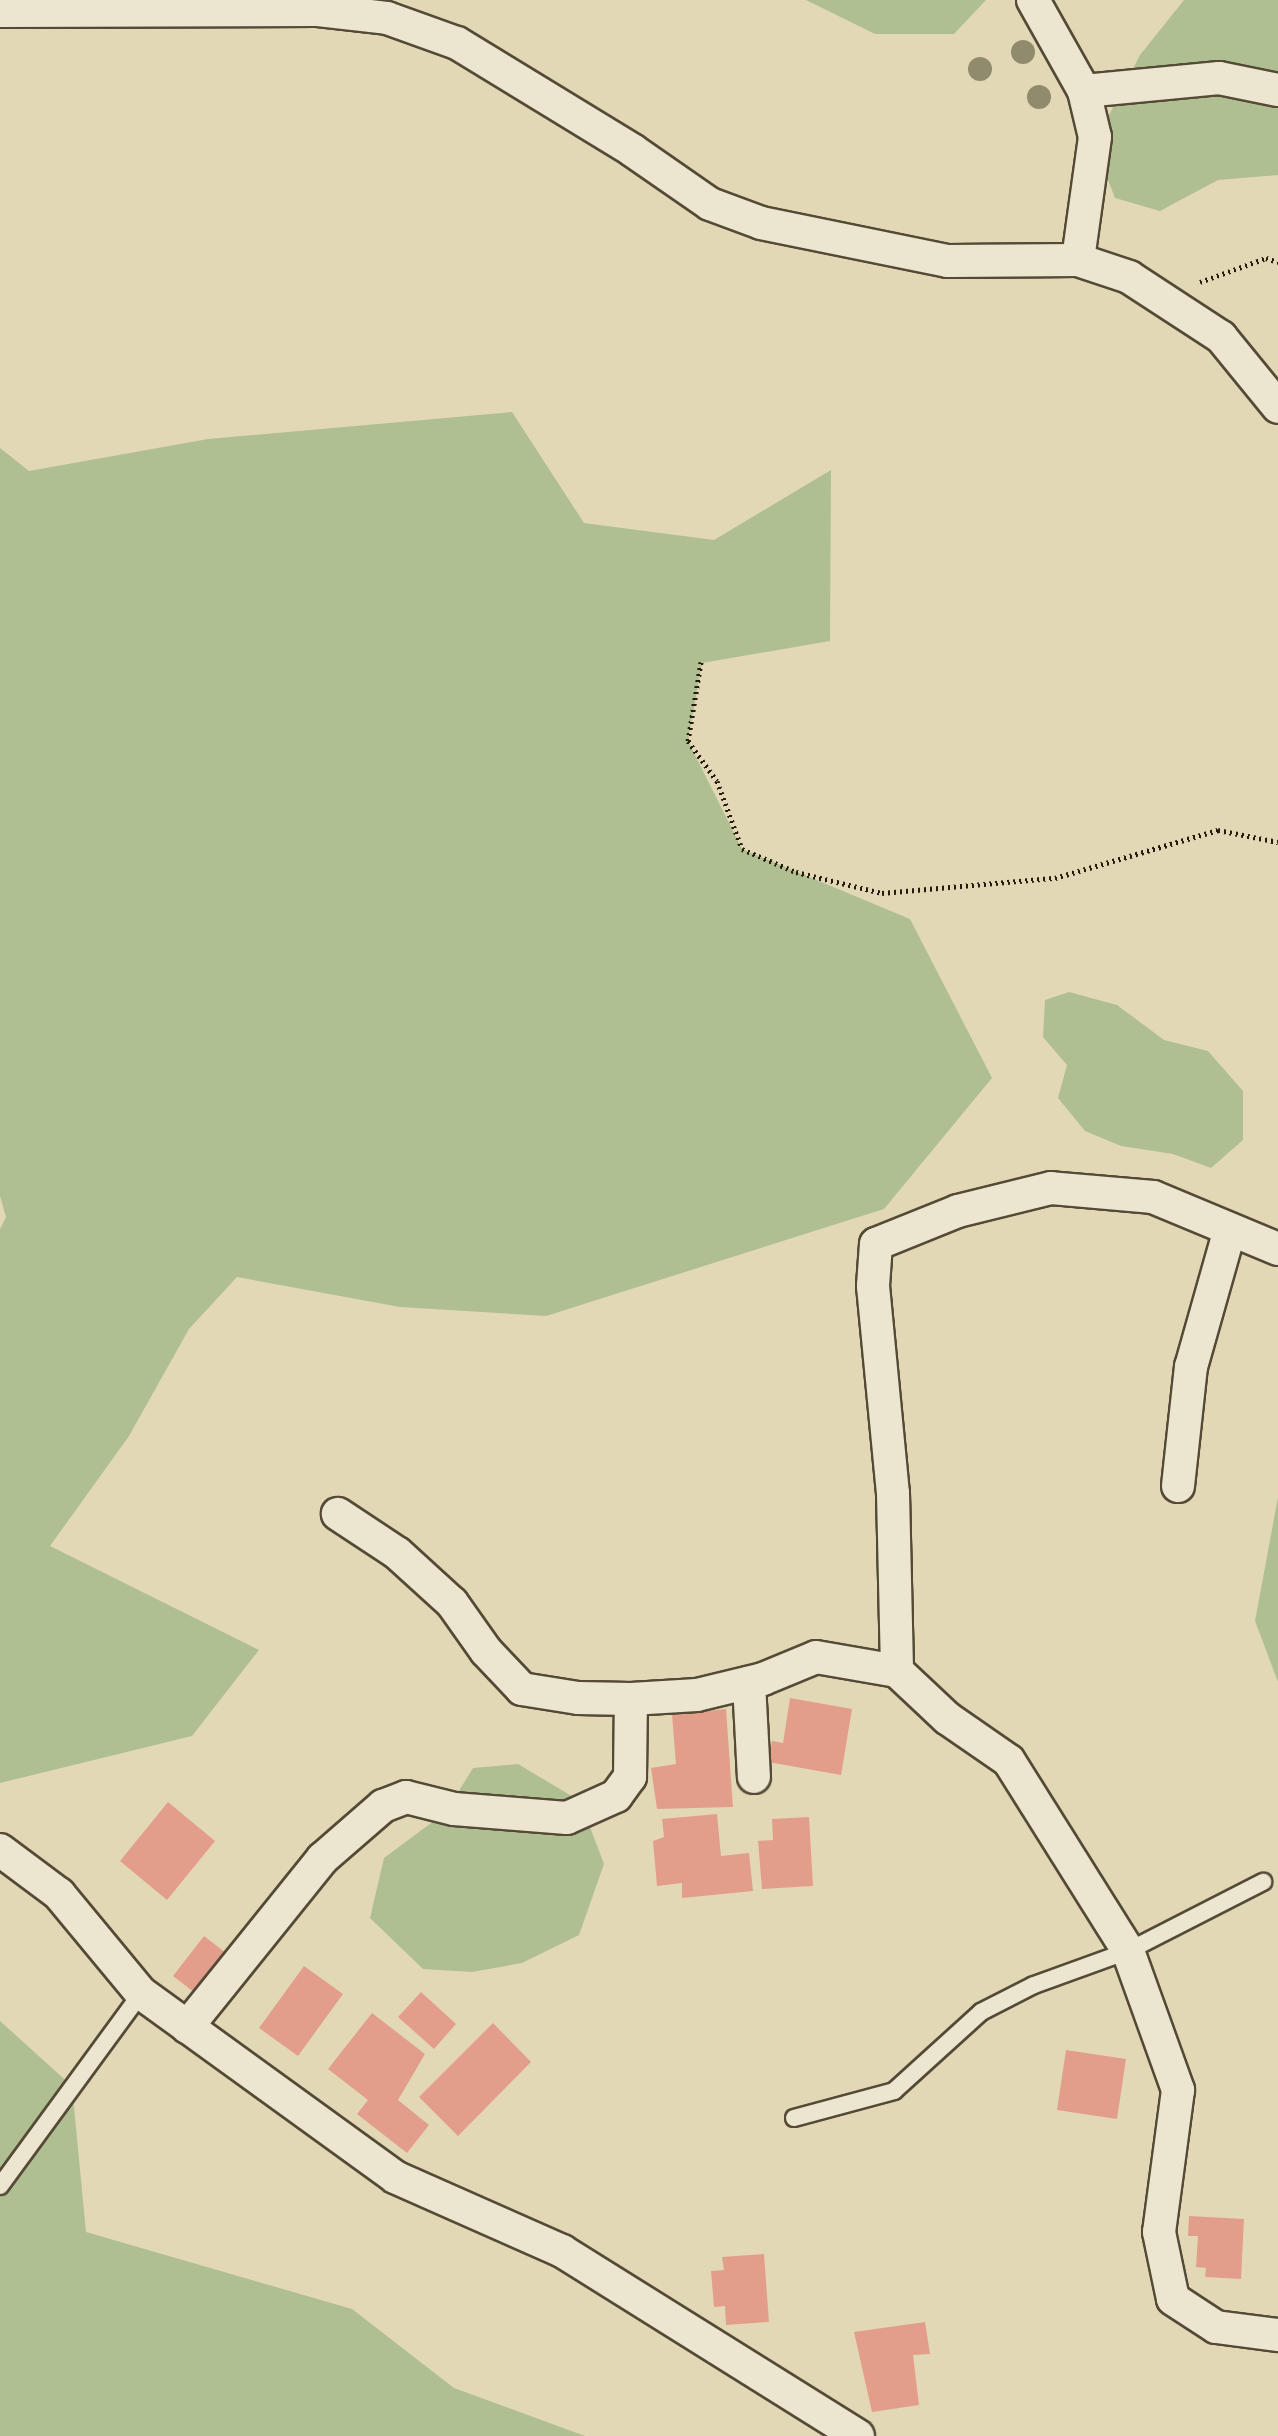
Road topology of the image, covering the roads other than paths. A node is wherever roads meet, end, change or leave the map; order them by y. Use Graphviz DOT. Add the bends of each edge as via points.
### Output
graph roads {
  1 [pos="1033,0"];
  2 [pos="0,11"];
  3 [pos="1278,90"];
  4 [pos="1084,91"];
  5 [pos="1078,260"];
  6 [pos="1278,407"];
  7 [pos="1230,1229"];
  8 [pos="1278,1249"];
  9 [pos="1178,1486"];
  10 [pos="338,1514"];
  11 [pos="897,1671"];
  12 [pos="749,1683"];
  13 [pos="631,1699"];
  14 [pos="754,1777"];
  15 [pos="0,1850"];
  16 [pos="1263,1882"];
  17 [pos="1128,1951"];
  18 [pos="141,1993"];
  19 [pos="187,2027"];
  20 [pos="794,2118"];
  21 [pos="0,2186"];
  22 [pos="1278,2335"];
  23 [pos="858,2436"];
  1 -- 4 [label="street"];
  2 -- 5 [label="street" via="318,10 387,18 457,43 606,133 710,204 761,223 948,261"];
  3 -- 4 [label="street" via="1219,78"];
  4 -- 5 [label="street" via="1095,137"];
  5 -- 6 [label="street" via="1129,277 1221,337"];
  7 -- 8 [label="street"];
  7 -- 9 [label="street" via="1191,1367"];
  7 -- 11 [label="street" via="1153,1197 1051,1188 958,1211 876,1244 873,1286 893,1493"];
  10 -- 13 [label="street" via="397,1553 452,1603 522,1689"];
  11 -- 12 [label="street" via="816,1657"];
  11 -- 17 [label="street" via="947,1718 1009,1761"];
  12 -- 13 [label="street" via="697,1695"];
  12 -- 14 [label="street"];
  13 -- 19 [label="street" via="630,1777 616,1796 567,1818 454,1809 406,1797 383,1806 322,1859"];
  15 -- 18 [label="street" via="59,1894"];
  16 -- 17 [label="lane"];
  17 -- 20 [label="lane" via="1034,1985 981,2012 894,2091"];
  17 -- 22 [label="street" via="1178,2090 1159,2232 1173,2299 1216,2327"];
  18 -- 19 [label="street"];
  18 -- 21 [label="lane"];
  19 -- 23 [label="street" via="395,2177 562,2251"];
}
